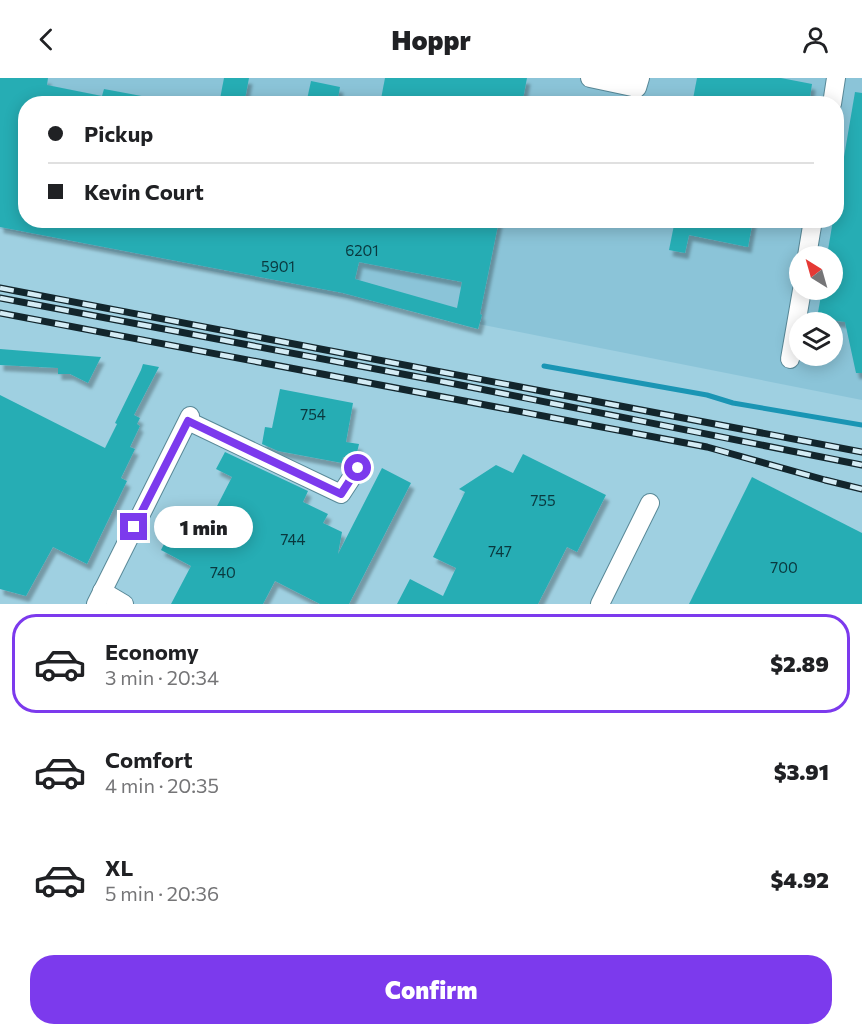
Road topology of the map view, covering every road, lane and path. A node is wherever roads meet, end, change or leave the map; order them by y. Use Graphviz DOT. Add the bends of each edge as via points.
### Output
graph roads {
  1 [pos="590,78"];
  2 [pos="640,78"];
  3 [pos="836,78"];
  4 [pos="833,96"];
  5 [pos="812,228"];
  6 [pos="809,246"];
  7 [pos="358,468"];
  8 [pos="650,503"];
  9 [pos="99,598"];
  10 [pos="124,604"];
  11 [pos="600,604"];
  1 -- 2 [label="street" via="637,88"];
  3 -- 4 [label="street"];
  5 -- 6 [label="street"];
  7 -- 9 [label="street" via="341,494 189,418"];
  8 -- 11 [label="street"];
  9 -- 10 [label="street"];
}
